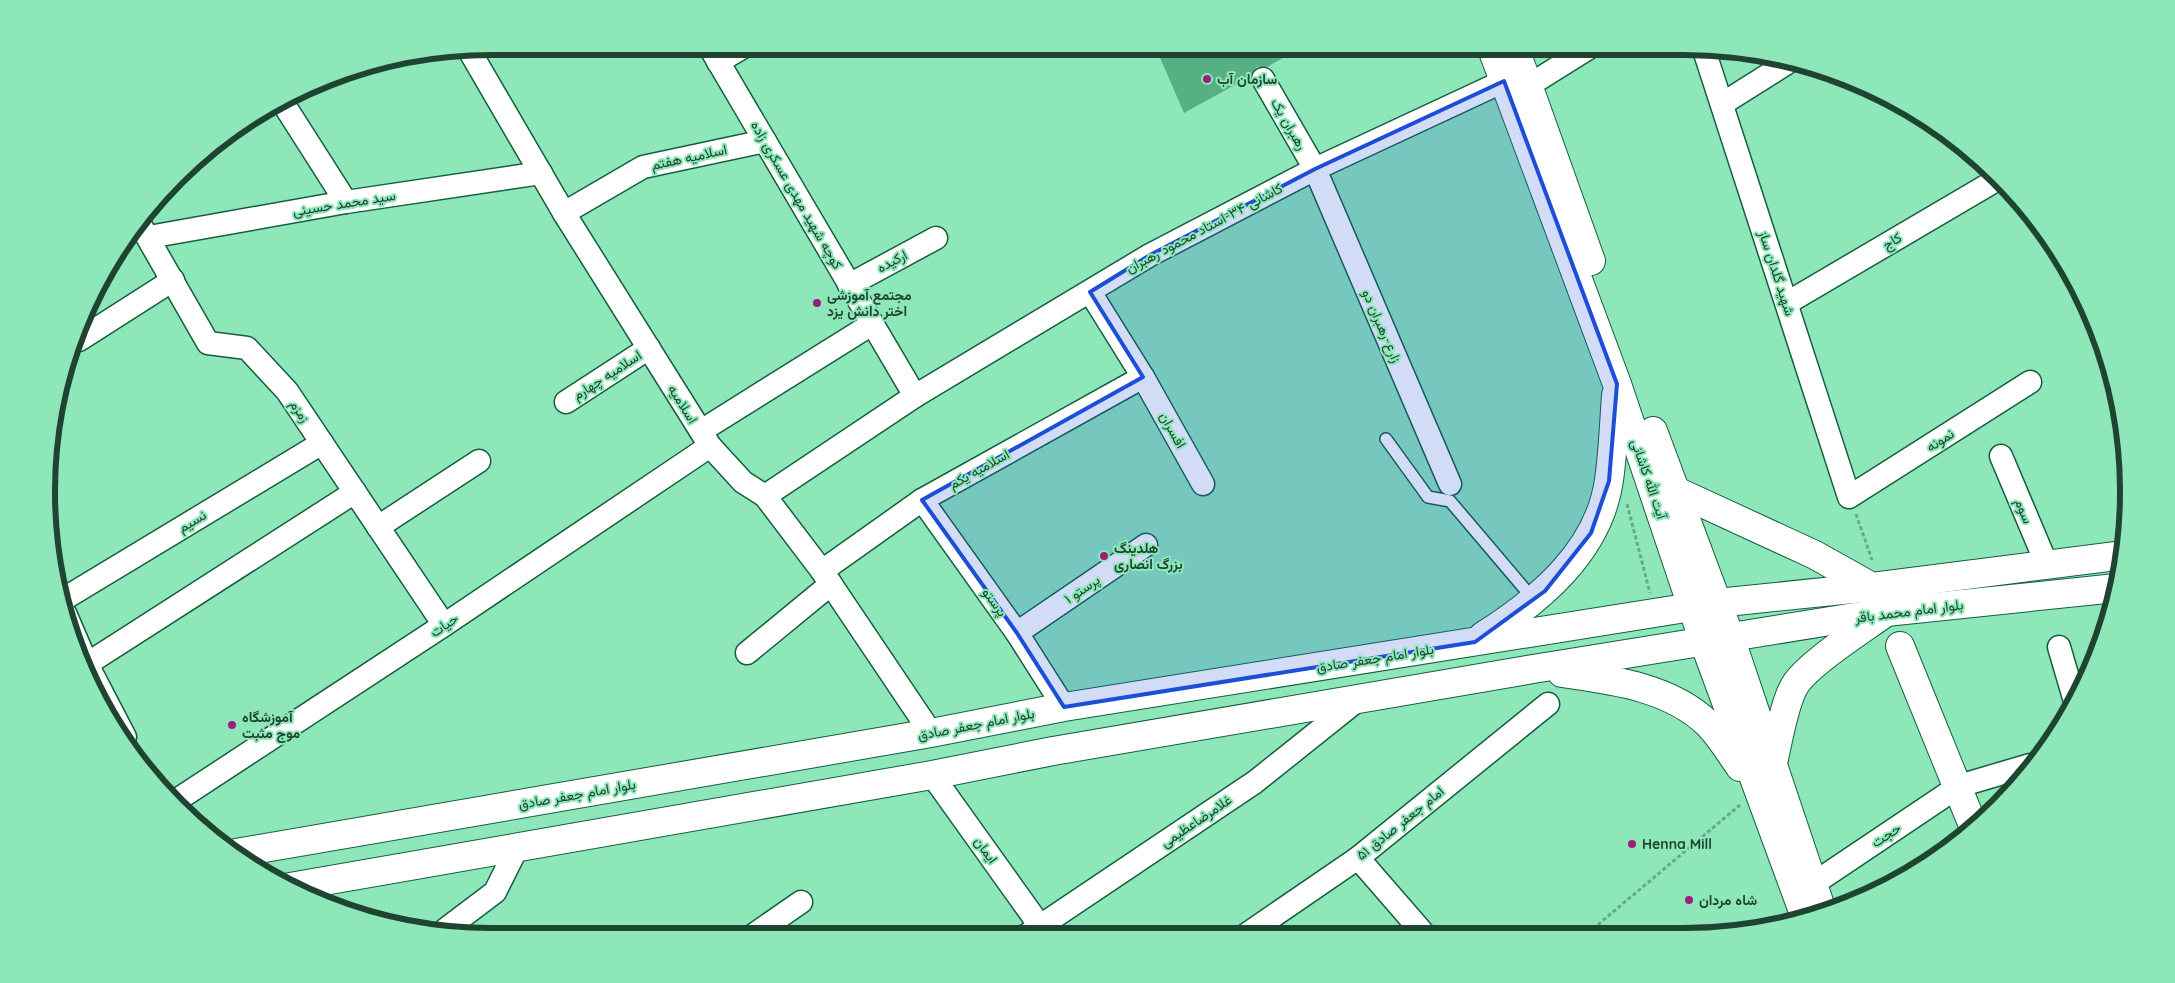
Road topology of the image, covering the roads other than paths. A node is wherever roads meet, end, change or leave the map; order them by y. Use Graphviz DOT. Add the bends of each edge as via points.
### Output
graph roads {
  1 [pos="714,55"];
  2 [pos="1497,55"];
  3 [pos="1514,55"];
  4 [pos="1574,55"];
  5 [pos="472,56"];
  6 [pos="1706,56"];
  7 [pos="1782,66"];
  8 [pos="1263,79"];
  9 [pos="1516,83"];
  10 [pos="1722,104"];
  11 [pos="285,107"];
  12 [pos="765,141"];
  13 [pos="1315,169"];
  14 [pos="541,173"];
  15 [pos="1992,183"];
  16 [pos="346,202"];
  17 [pos="564,213"];
  18 [pos="145,232"];
  19 [pos="936,238"];
  20 [pos="173,280"];
  21 [pos="849,285"];
  22 [pos="1090,292"];
  23 [pos="1786,303"];
  24 [pos="872,324"];
  25 [pos="83,337"];
  26 [pos="649,348"];
  27 [pos="1143,377"];
  28 [pos="2030,382"];
  29 [pos="1617,384"];
  30 [pos="915,396"];
  31 [pos="566,402"];
  32 [pos="705,439"];
  33 [pos="1386,439"];
  34 [pos="322,443"];
  35 [pos="2002,456"];
  36 [pos="479,461"];
  37 [pos="1202,484"];
  38 [pos="1450,484"];
  39 [pos="1674,490"];
  40 [pos="354,492"];
  41 [pos="765,496"];
  42 [pos="1849,497"];
  43 [pos="922,500"];
  44 [pos="378,527"];
  45 [pos="1146,545"];
  46 [pos="2115,556"];
  47 [pos="2047,565"];
  48 [pos="826,577"];
  49 [pos="1877,586"];
  50 [pos="2109,589"];
  51 [pos="68,596"];
  52 [pos="1534,600"];
  53 [pos="1704,604"];
  54 [pos="1886,612"];
  55 [pos="444,626"];
  56 [pos="1017,633"];
  57 [pos="1717,639"];
  58 [pos="1475,642"];
  59 [pos="1900,646"];
  60 [pos="2059,648"];
  61 [pos="747,653"];
  62 [pos="90,662"];
  63 [pos="1533,669"];
  64 [pos="2072,691"];
  65 [pos="1359,699"];
  66 [pos="1548,704"];
  67 [pos="1064,707"];
  68 [pos="931,733"];
  69 [pos="1773,763"];
  70 [pos="2020,769"];
  71 [pos="932,775"];
  72 [pos="669,778"];
  73 [pos="624,786"];
  74 [pos="1959,786"];
  75 [pos="1757,790"];
  76 [pos="181,798"];
  77 [pos="689,816"];
  78 [pos="1971,820"];
  79 [pos="624,828"];
  80 [pos="518,846"];
  81 [pos="246,852"];
  82 [pos="1358,858"];
  83 [pos="302,885"];
  84 [pos="1817,896"];
  85 [pos="801,902"];
  86 [pos="1803,911"];
  87 [pos="450,926"];
  88 [pos="764,928"];
  89 [pos="1032,928"];
  90 [pos="1038,928"];
  91 [pos="1256,928"];
  92 [pos="1419,928"];
  1 -- 12 [label="street, کوچه شهید مهدی عسکری زاده"];
  2 -- 9 [label="main road, آیت الله کاشانی"];
  3 -- 9 [label="main road, آیت الله کاشانی"];
  4 -- 9 [label="street, کاشانی ۳۴-استاد محمود رهبران"];
  5 -- 14 [label="street, اسلامیه"];
  6 -- 10 [label="street, شهید گلدان ساز"];
  7 -- 10 [label="street"];
  8 -- 13 [label="street, رهبران یک"];
  9 -- 13 [label="street, کاشانی ۳۴-استاد محمود رهبران"];
  9 -- 29 [label="main road, آیت الله کاشانی"];
  9 -- 39 [label="main road, آیت الله کاشانی"];
  10 -- 23 [label="street, شهید گلدان ساز"];
  11 -- 16 [label="street"];
  12 -- 17 [label="street, اسلامیه هفتم" via="643,167"];
  12 -- 21 [label="street, کوچه شهید مهدی عسکری زاده"];
  13 -- 22 [label="street, کاشانی ۳۴-استاد محمود رهبران" via="1150,254"];
  13 -- 38 [label="street, زارع-رهبران دو"];
  14 -- 16 [label="street, سید محمد حسینی"];
  14 -- 17 [label="street, اسلامیه"];
  15 -- 23 [label="street, کاج"];
  16 -- 18 [label="street, سید محمد حسینی"];
  17 -- 26 [label="street, اسلامیه"];
  18 -- 20 [label="street, زمزم"];
  19 -- 21 [label="street, ارکیده"];
  20 -- 25 [label="street"];
  20 -- 34 [label="street, زمزم" via="208,344 247,348 287,391"];
  21 -- 24 [label="street, کوچه شهید مهدی عسکری زاده"];
  22 -- 27 [label="street, افسران"];
  22 -- 30 [label="street, کاشانی ۳۴-استاد محمود رهبران"];
  23 -- 42 [label="street, شهید گلدان ساز"];
  24 -- 30 [label="street, کوچه شهید مهدی عسکری زاده"];
  24 -- 32 [label="street, حیات"];
  26 -- 31 [label="street, اسلامیه چهارم"];
  26 -- 32 [label="street, اسلامیه"];
  27 -- 37 [label="street, افسران"];
  27 -- 43 [label="street, اسلامیه یکم"];
  28 -- 42 [label="street, نمونه"];
  29 -- 52 [label="main road" via="1609,481 1602,508 1591,534 1570,564"];
  29 -- 53 [label="main road, آیت الله کاشانی"];
  30 -- 41 [label="street, کاشانی ۳۴-استاد محمود رهبران"];
  32 -- 41 [label="street, اسلامیه" via="743,482"];
  32 -- 55 [label="street, حیات"];
  33 -- 52 [label="lane" via="1428,497 1450,501"];
  34 -- 40 [label="street, زمزم"];
  34 -- 51 [label="street, نسیم"];
  35 -- 47 [label="street, سوم"];
  36 -- 44 [label="street"];
  39 -- 49 [label="main road"];
  39 -- 53 [label="main road, آیت الله کاشانی"];
  40 -- 44 [label="street, زمزم"];
  40 -- 62 [label="street"];
  41 -- 48 [label="street, اسلامیه"];
  43 -- 48 [label="street, اسلامیه یکم"];
  43 -- 56 [label="street, پرستو"];
  44 -- 55 [label="street, زمزم"];
  45 -- 56 [label="street, پرستو ۱"];
  46 -- 47 [label="main road, بلوار امام محمد باقر"];
  47 -- 49 [label="main road, بلوار امام محمد باقر"];
  48 -- 61 [label="street, اسلامیه یکم"];
  48 -- 68 [label="street, اسلامیه"];
  49 -- 53 [label="main road, بلوار امام محمد باقر"];
  50 -- 54 [label="main road, بلوار امام محمد باقر"];
  52 -- 58 [label="main road"];
  53 -- 57 [label="main road, آیت الله کاشانی"];
  53 -- 58 [label="main road, بلوار امام جعفر صادق"];
  54 -- 57 [label="main road, بلوار امام محمد باقر"];
  54 -- 69 [label="main road" via="1809,670 1795,686"];
  55 -- 76 [label="street, حیات"];
  56 -- 67 [label="street, پرستو"];
  57 -- 63 [label="main road"];
  57 -- 69 [label="main road, آیت الله کاشانی"];
  57 -- 75 [label="main road, آیت الله کاشانی"];
  58 -- 67 [label="main road, بلوار امام جعفر صادق"];
  59 -- 74 [label="main road"];
  60 -- 64 [label="street"];
  63 -- 65 [label="main road"];
  63 -- 75 [label="main road" via="1597,678 1652,691 1678,702 1708,724"];
  65 -- 71 [label="main road"];
  65 -- 90 [label="street, غلامرضاعظیمی" via="1255,782"];
  66 -- 82 [label="street, امام جعفر صادق ۵۱"];
  67 -- 68 [label="main road, بلوار امام جعفر صادق"];
  68 -- 72 [label="main road, بلوار امام جعفر صادق"];
  69 -- 84 [label="main road, آیت الله کاشانی"];
  70 -- 74 [label="street, حجت"];
  71 -- 77 [label="main road"];
  71 -- 89 [label="street, ایمان"];
  72 -- 73 [label="main road, بلوار امام جعفر صادق"];
  72 -- 77 [label="main road" via="664,784 664,794 670,807"];
  73 -- 79 [label="main road" via="641,796 642,806 639,816"];
  73 -- 81 [label="main road, بلوار امام جعفر صادق"];
  74 -- 78 [label="main road"];
  74 -- 84 [label="street, حجت"];
  75 -- 86 [label="main road, آیت الله کاشانی"];
  77 -- 79 [label="main road"];
  79 -- 80 [label="main road"];
  80 -- 83 [label="main road"];
  80 -- 87 [label="street" via="495,892"];
  82 -- 91 [label="street, امام جعفر صادق ۵۱"];
  82 -- 92 [label="street"];
  85 -- 88 [label="street"];
}
